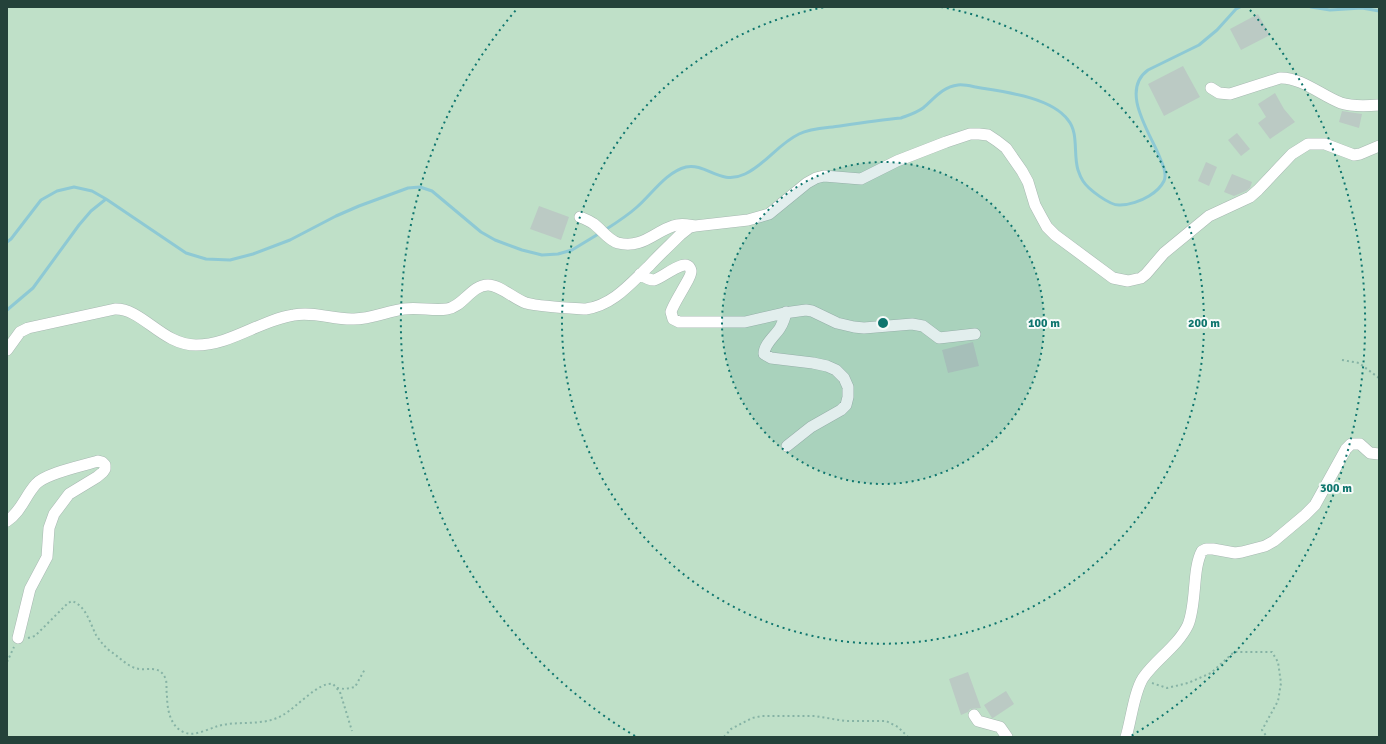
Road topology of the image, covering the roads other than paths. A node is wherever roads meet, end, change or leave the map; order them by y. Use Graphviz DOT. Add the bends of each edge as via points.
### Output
graph roads {
  1 [pos="1211,88"];
  2 [pos="1379,106"];
  3 [pos="1379,146"];
  4 [pos="580,217"];
  5 [pos="695,226"];
  6 [pos="640,274"];
  7 [pos="786,312"];
  8 [pos="975,334"];
  9 [pos="7,350"];
  10 [pos="787,446"];
  11 [pos="1379,454"];
  12 [pos="7,521"];
  13 [pos="18,638"];
  14 [pos="974,715"];
  15 [pos="1007,737"];
  16 [pos="1126,737"];
  1 -- 2 [label="street" via="1219,93 1230,94 1286,78 1342,103"];
  3 -- 5 [label="street" via="1354,155 1325,144 1308,144 1300,148 1250,197 1209,216 1164,253 1146,274 1135,280 1114,278 1055,235 1047,227 1035,205 1028,182 1006,148 988,135 980,134 970,134 939,145 897,161 861,179 824,176 816,178 775,210 759,217"];
  4 -- 5 [label="street" via="594,224 618,243 629,244 643,242 672,226"];
  5 -- 6 [label="street" via="680,235"];
  6 -- 7 [label="street" via="654,280 678,266 686,265 689,268 691,276 671,312 673,319 679,322 745,322"];
  6 -- 9 [label="street" via="611,300 586,309 525,303 496,287 486,285 448,309 404,309 354,319 296,314 276,319 221,341 197,345 176,341 127,311 115,309 28,328 20,332"];
  7 -- 8 [label="street" via="812,311 837,323 864,328 912,324 923,326 939,338"];
  7 -- 10 [label="street" via="785,319 765,348 764,354 771,358 813,363 836,370 848,387 846,405 841,410 811,427"];
  11 -- 16 [label="street" via="1370,453 1360,444 1351,444 1315,505 1270,544 1242,552 1213,549 1202,551 1198,560 1193,609 1187,627 1142,679"];
  12 -- 13 [label="street" via="16,514 41,479 98,461 104,465 103,472 69,494 54,514 49,528 46,557 30,589"];
  14 -- 15 [label="street" via="978,721 1000,727"];
}
